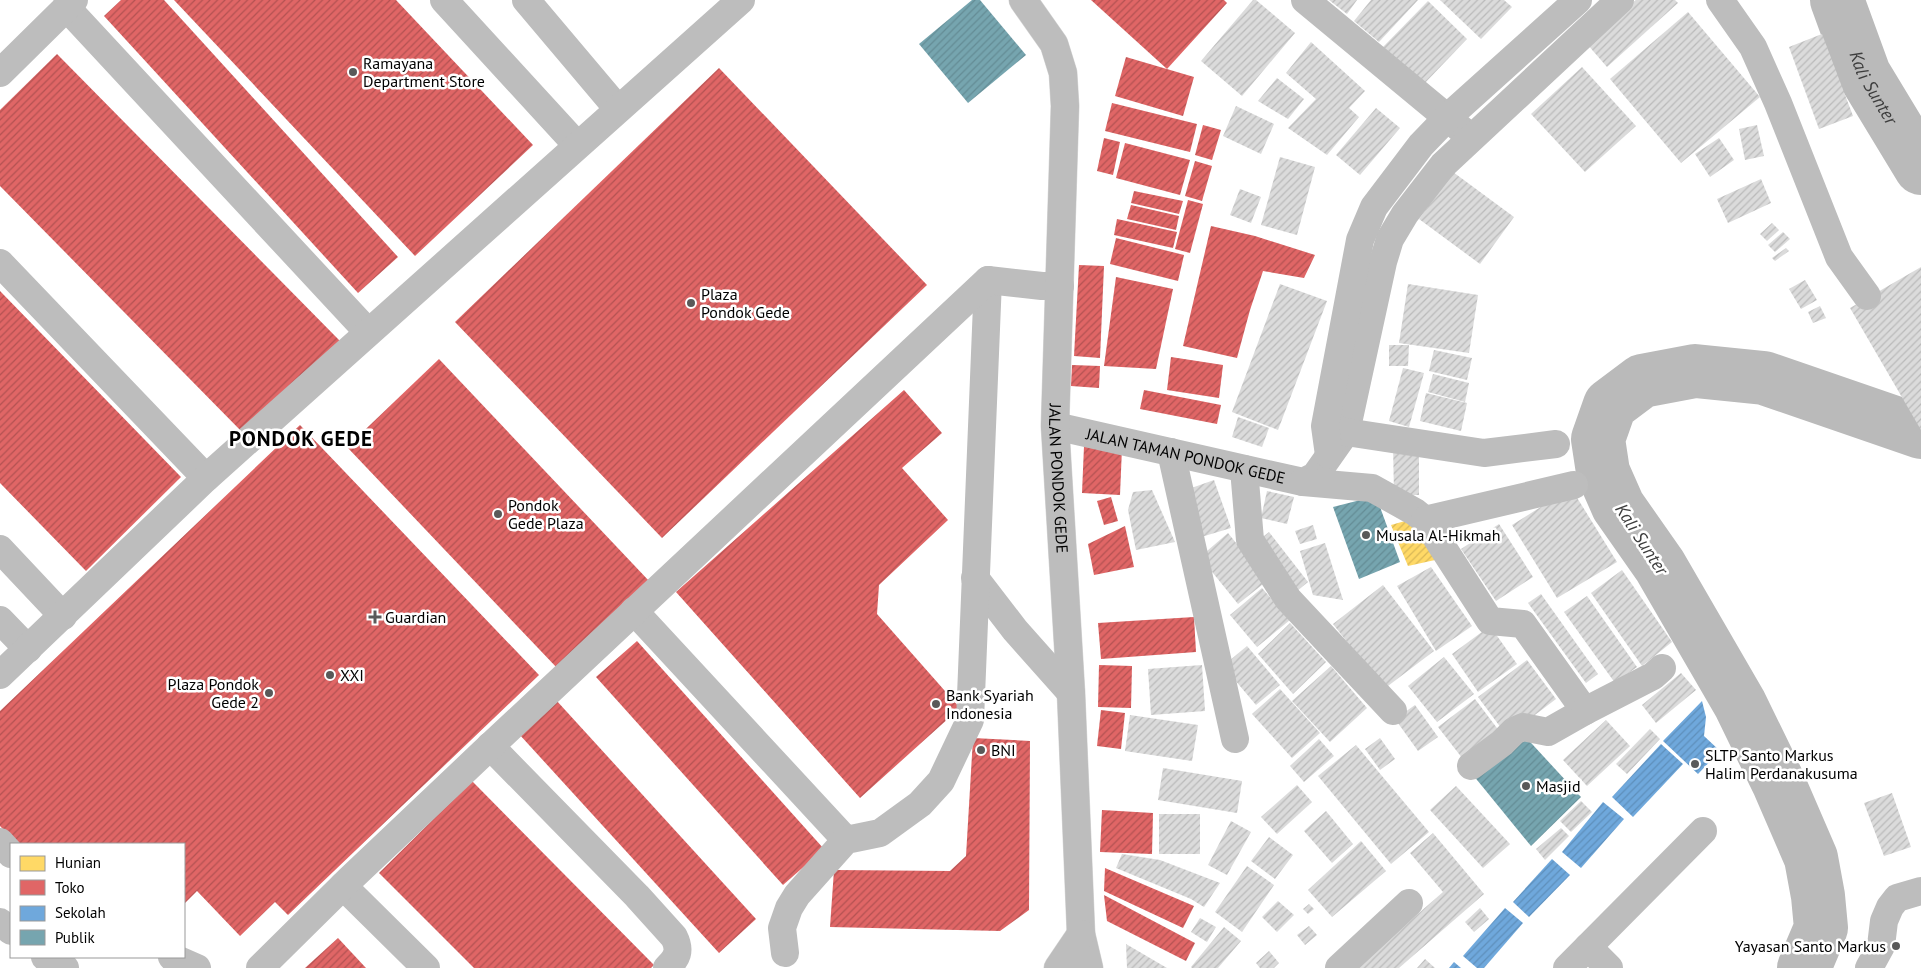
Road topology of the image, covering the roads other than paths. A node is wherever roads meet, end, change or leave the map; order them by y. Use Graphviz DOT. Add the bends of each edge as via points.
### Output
graph roads {
  1 [pos="444,0"];
  2 [pos="526,0"];
  3 [pos="742,0"];
  4 [pos="1024,0"];
  5 [pos="1305,0"];
  6 [pos="1578,0"];
  7 [pos="1720,0"];
  8 [pos="70,3"];
  9 [pos="1609,4"];
  10 [pos="1510,62"];
  11 [pos="0,72"];
  12 [pos="1529,87"];
  13 [pos="618,109"];
  14 [pos="1448,117"];
  15 [pos="1471,138"];
  16 [pos="1421,145"];
  17 [pos="577,146"];
  18 [pos="1443,165"];
  19 [pos="0,263"];
  20 [pos="988,280"];
  21 [pos="1060,286"];
  22 [pos="1867,296"];
  23 [pos="368,332"];
  24 [pos="1055,426"];
  25 [pos="1335,429"];
  26 [pos="1556,444"];
  27 [pos="1171,452"];
  28 [pos="1244,469"];
  29 [pos="1316,471"];
  30 [pos="206,478"];
  31 [pos="1574,485"];
  32 [pos="1425,520"];
  33 [pos="0,549"];
  34 [pos="976,578"];
  35 [pos="634,612"];
  36 [pos="63,616"];
  37 [pos="0,620"];
  38 [pos="28,650"];
  39 [pos="3,668"];
  40 [pos="1662,668"];
  41 [pos="1070,694"];
  42 [pos="1393,711"];
  43 [pos="1585,711"];
  44 [pos="1235,739"];
  45 [pos="490,746"];
  46 [pos="1471,766"];
  47 [pos="1703,831"];
  48 [pos="846,840"];
  49 [pos="0,842"];
  50 [pos="10,853"];
  51 [pos="343,886"];
  52 [pos="1921,891"];
  53 [pos="1410,903"];
  54 [pos="0,922"];
  55 [pos="10,930"];
  56 [pos="1081,934"];
  57 [pos="1588,947"];
  58 [pos="785,953"];
  59 [pos="47,958"];
  60 [pos="174,958"];
  61 [pos="64,968"];
  62 [pos="197,968"];
  63 [pos="260,968"];
  64 [pos="426,968"];
  65 [pos="667,968"];
  66 [pos="1058,968"];
  67 [pos="1089,968"];
  68 [pos="1339,968"];
  69 [pos="1568,968"];
  70 [pos="1609,968"];
  71 [pos="1869,968"];
  1 -- 17 [label="street"];
  2 -- 13 [label="street"];
  3 -- 13 [label="street"];
  4 -- 21 [label="street, JALAN PONDOK GEDE" via="1054,44 1063,73 1066,106"];
  5 -- 14 [label="street"];
  6 -- 10 [label="street"];
  7 -- 22 [label="street" via="1753,47 1839,257"];
  8 -- 11 [label="street"];
  8 -- 23 [label="street"];
  9 -- 12 [label="street"];
  10 -- 12 [label="street"];
  10 -- 14 [label="street"];
  12 -- 15 [label="street"];
  13 -- 17 [label="street"];
  14 -- 15 [label="street"];
  14 -- 16 [label="street"];
  15 -- 18 [label="street"];
  16 -- 18 [label="street"];
  16 -- 25 [label="street" via="1374,207 1360,240"];
  17 -- 23 [label="street"];
  18 -- 25 [label="street" via="1390,238"];
  19 -- 30 [label="street"];
  20 -- 21 [label="street"];
  20 -- 34 [label="street"];
  20 -- 35 [label="street"];
  21 -- 24 [label="street, JALAN PONDOK GEDE"];
  23 -- 30 [label="street"];
  24 -- 27 [label="street, JALAN TAMAN PONDOK GEDE"];
  24 -- 41 [label="street, JALAN PONDOK GEDE"];
  25 -- 26 [label="street" via="1484,453"];
  25 -- 29 [label="street"];
  27 -- 28 [label="street, JALAN TAMAN PONDOK GEDE"];
  27 -- 44 [label="street"];
  28 -- 29 [label="street, JALAN TAMAN PONDOK GEDE"];
  28 -- 42 [label="street" via="1250,540 1288,598"];
  29 -- 32 [label="street, JALAN TAMAN PONDOK GEDE" via="1372,488"];
  30 -- 36 [label="street"];
  31 -- 32 [label="street"];
  32 -- 43 [label="street" via="1490,621 1523,624"];
  33 -- 36 [label="street"];
  34 -- 41 [label="street"];
  34 -- 48 [label="street" via="970,720 940,781 920,804 880,833"];
  35 -- 45 [label="street"];
  35 -- 48 [label="street"];
  36 -- 38 [label="street"];
  37 -- 38 [label="street"];
  38 -- 39 [label="street"];
  40 -- 43 [label="street" via="1653,676"];
  41 -- 56 [label="street, JALAN PONDOK GEDE"];
  43 -- 46 [label="street" via="1548,732 1522,727"];
  45 -- 51 [label="street"];
  45 -- 65 [label="street" via="674,937 678,952"];
  47 -- 57 [label="street"];
  48 -- 58 [label="street" via="789,908 782,928"];
  49 -- 50 [label="street"];
  51 -- 63 [label="street"];
  51 -- 64 [label="street"];
  52 -- 71 [label="street" via="1897,898 1890,907 1884,921 1881,946"];
  53 -- 68 [label="street"];
  54 -- 55 [label="street"];
  56 -- 66 [label="street"];
  56 -- 67 [label="street, JALAN PONDOK GEDE"];
  57 -- 69 [label="street"];
  57 -- 70 [label="street"];
  59 -- 61 [label="street"];
  60 -- 62 [label="street"];
}
